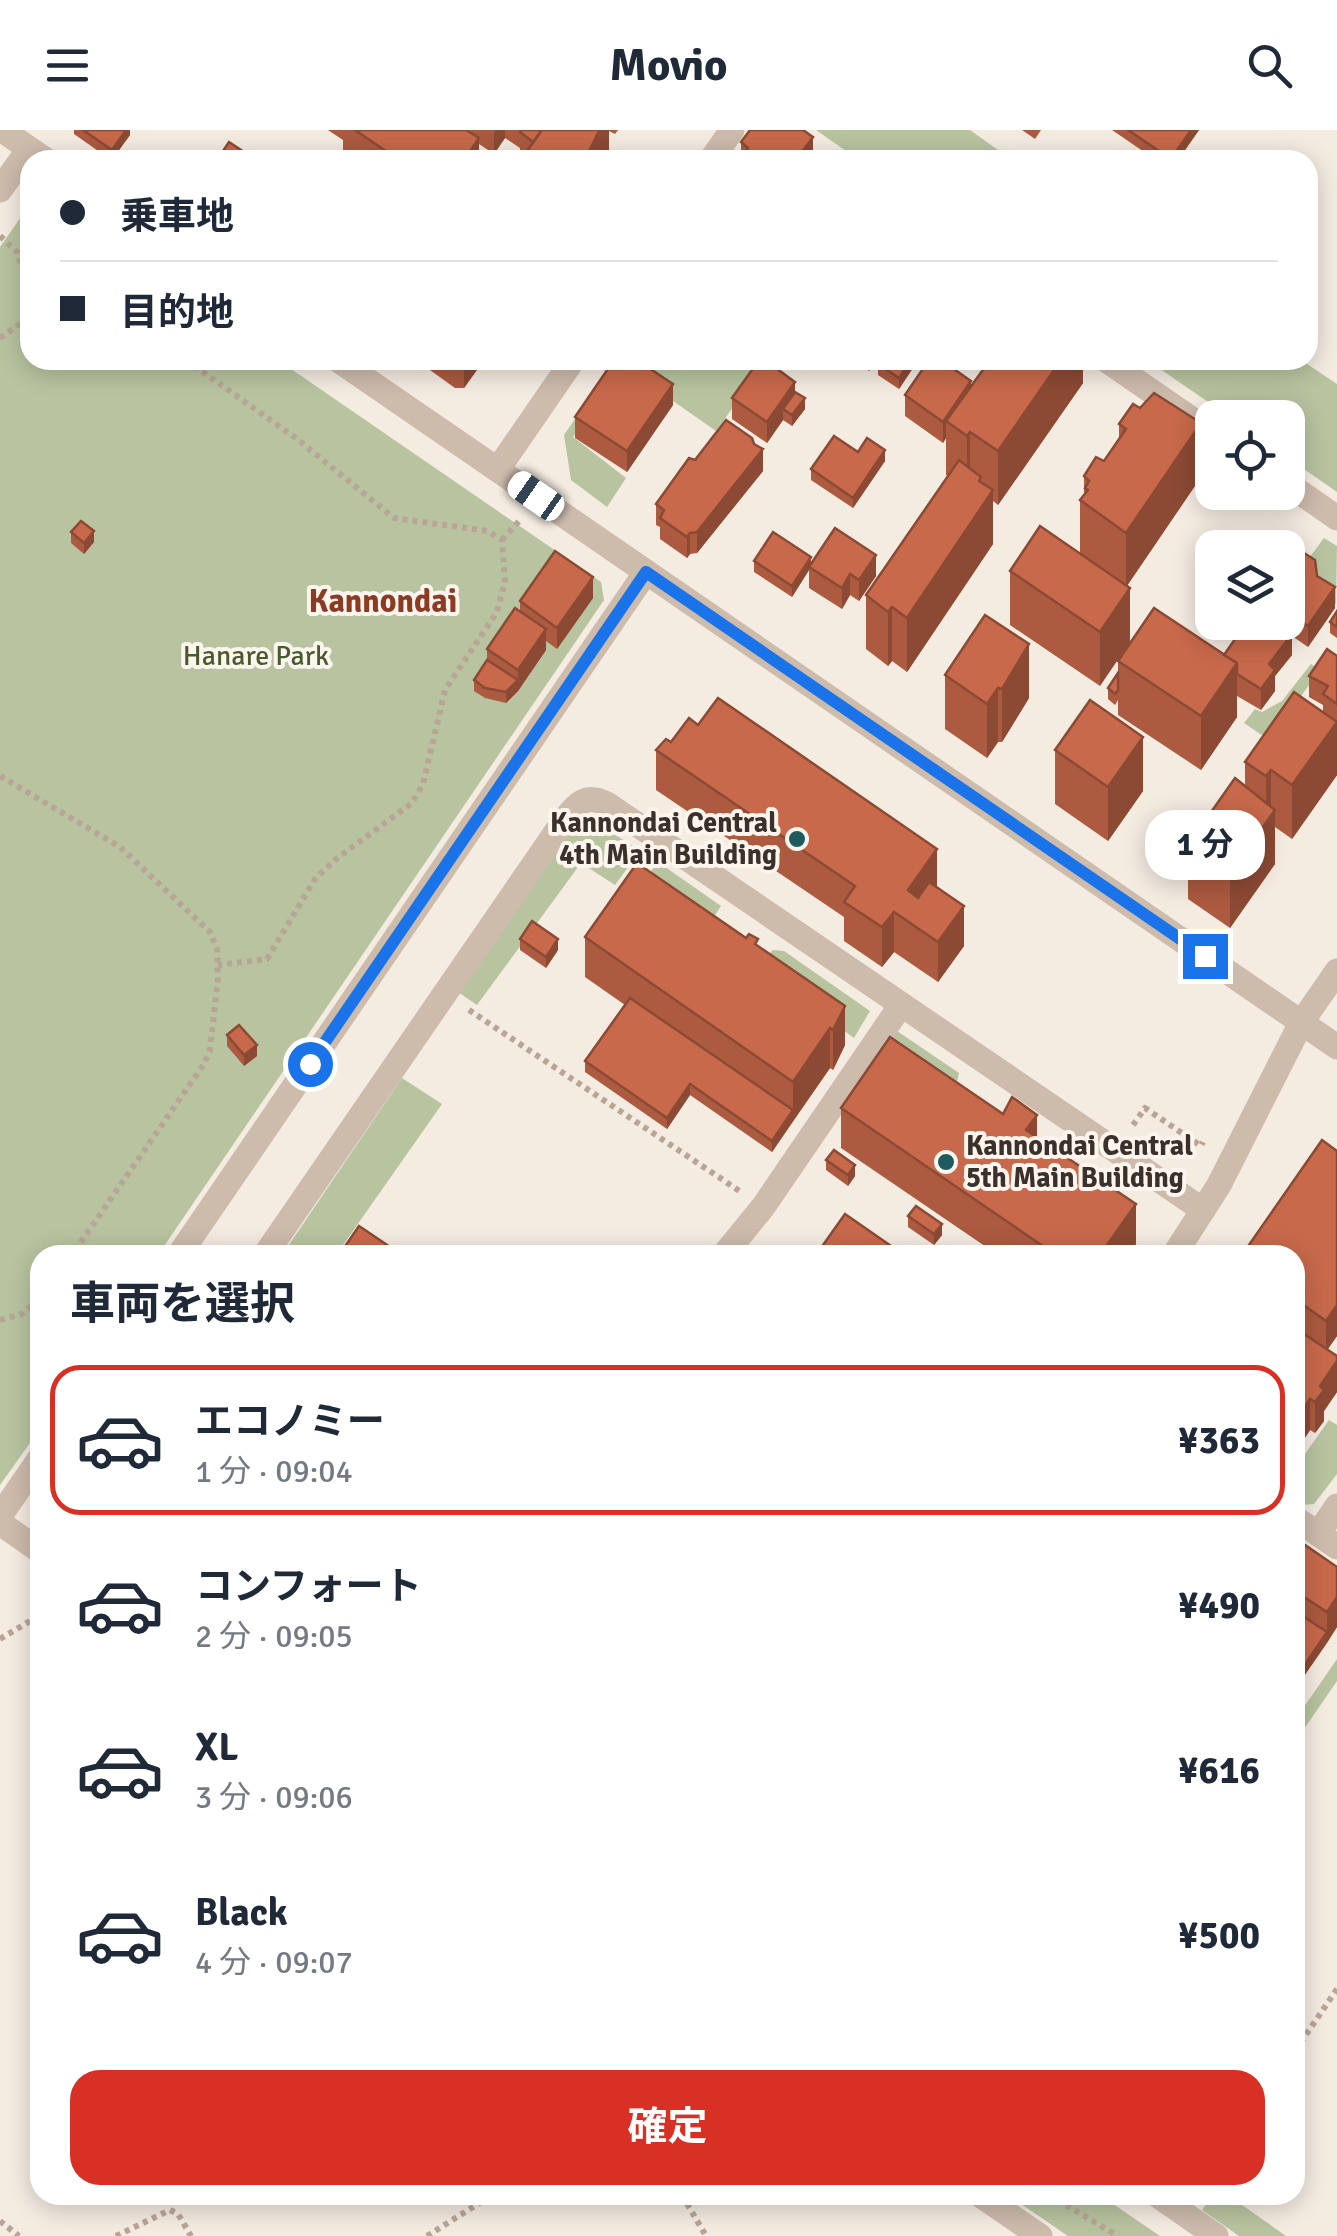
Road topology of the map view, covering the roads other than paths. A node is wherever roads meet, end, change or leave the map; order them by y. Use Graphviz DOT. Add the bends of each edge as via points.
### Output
graph roads {
  1 [pos="2,130"];
  2 [pos="31,150"];
  3 [pos="20,171"];
  4 [pos="0,190"];
  5 [pos="353,370"];
  6 [pos="566,370"];
  7 [pos="1121,370"];
  8 [pos="1195,421"];
  9 [pos="498,470"];
  10 [pos="1305,496"];
  11 [pos="1337,518"];
  12 [pos="646,572"];
  13 [pos="1337,971"];
  14 [pos="901,1005"];
  15 [pos="1301,1023"];
  16 [pos="1337,1048"];
  17 [pos="1203,1210"];
  18 [pos="186,1245"];
  19 [pos="272,1245"];
  20 [pos="732,1245"];
  21 [pos="1180,1245"];
  22 [pos="30,1474"];
  23 [pos="1337,1506"];
  24 [pos="0,1520"];
  25 [pos="1305,1525"];
  26 [pos="1328,1540"];
  27 [pos="30,1542"];
  28 [pos="995,2205"];
  29 [pos="1171,2205"];
  30 [pos="1040,2236"];
  31 [pos="1216,2236"];
  1 -- 2 [label="street"];
  3 -- 4 [label="street"];
  5 -- 9 [label="street"];
  6 -- 9 [label="street"];
  7 -- 8 [label="street"];
  9 -- 12 [label="street"];
  10 -- 11 [label="street"];
  12 -- 15 [label="street"];
  12 -- 18 [label="street"];
  13 -- 15 [label="street"];
  14 -- 17 [label="street"];
  14 -- 19 [label="street" via="607,804 582,800"];
  14 -- 20 [label="street"];
  15 -- 16 [label="street"];
  15 -- 17 [label="street"];
  17 -- 21 [label="street"];
  22 -- 24 [label="street"];
  23 -- 26 [label="street"];
  24 -- 27 [label="street"];
  25 -- 26 [label="street"];
  28 -- 30 [label="street"];
  29 -- 31 [label="street"];
}
